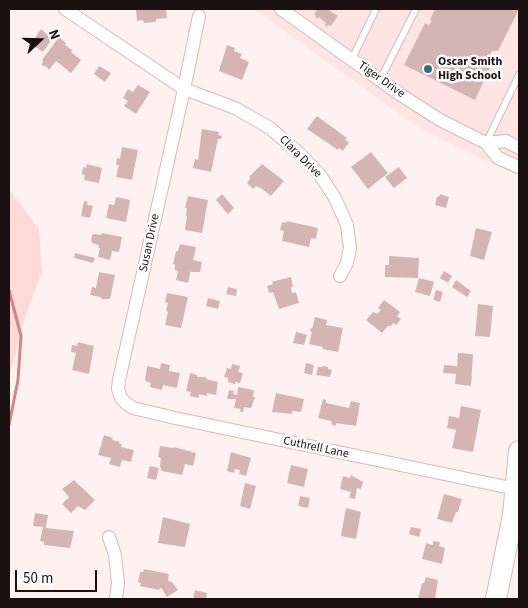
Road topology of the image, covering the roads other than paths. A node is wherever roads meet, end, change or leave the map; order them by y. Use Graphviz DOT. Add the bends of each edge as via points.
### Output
graph roads {
  1 [pos="65,9"];
  2 [pos="281,9"];
  3 [pos="376,9"];
  4 [pos="416,9"];
  5 [pos="199,16"];
  6 [pos="352,59"];
  7 [pos="519,75"];
  8 [pos="380,80"];
  9 [pos="184,89"];
  10 [pos="486,143"];
  11 [pos="519,148"];
  12 [pos="519,168"];
  13 [pos="340,276"];
  14 [pos="121,398"];
  15 [pos="519,451"];
  16 [pos="516,489"];
  17 [pos="108,537"];
  18 [pos="116,599"];
  19 [pos="496,599"];
  1 -- 9 [label="street"];
  2 -- 6 [label="street, Tiger Drive"];
  3 -- 6 [label="lane"];
  4 -- 8 [label="lane"];
  5 -- 9 [label="street, Susan Drive"];
  6 -- 8 [label="street, Tiger Drive"];
  7 -- 10 [label="lane"];
  8 -- 10 [label="street, Tiger Drive" via="440,120"];
  9 -- 13 [label="street, Clara Drive" via="235,108 270,128 320,175 347,225 350,248 347,264"];
  9 -- 14 [label="street, Susan Drive" via="119,380"];
  10 -- 11 [label="street, Tiger Drive" via="506,141"];
  10 -- 12 [label="street, Tiger Drive" via="498,158"];
  14 -- 16 [label="street, Cuthrell Lane" via="133,408 175,418"];
  15 -- 16 [label="main road"];
  16 -- 19 [label="main road"];
  17 -- 18 [label="street" via="115,555"];
}
